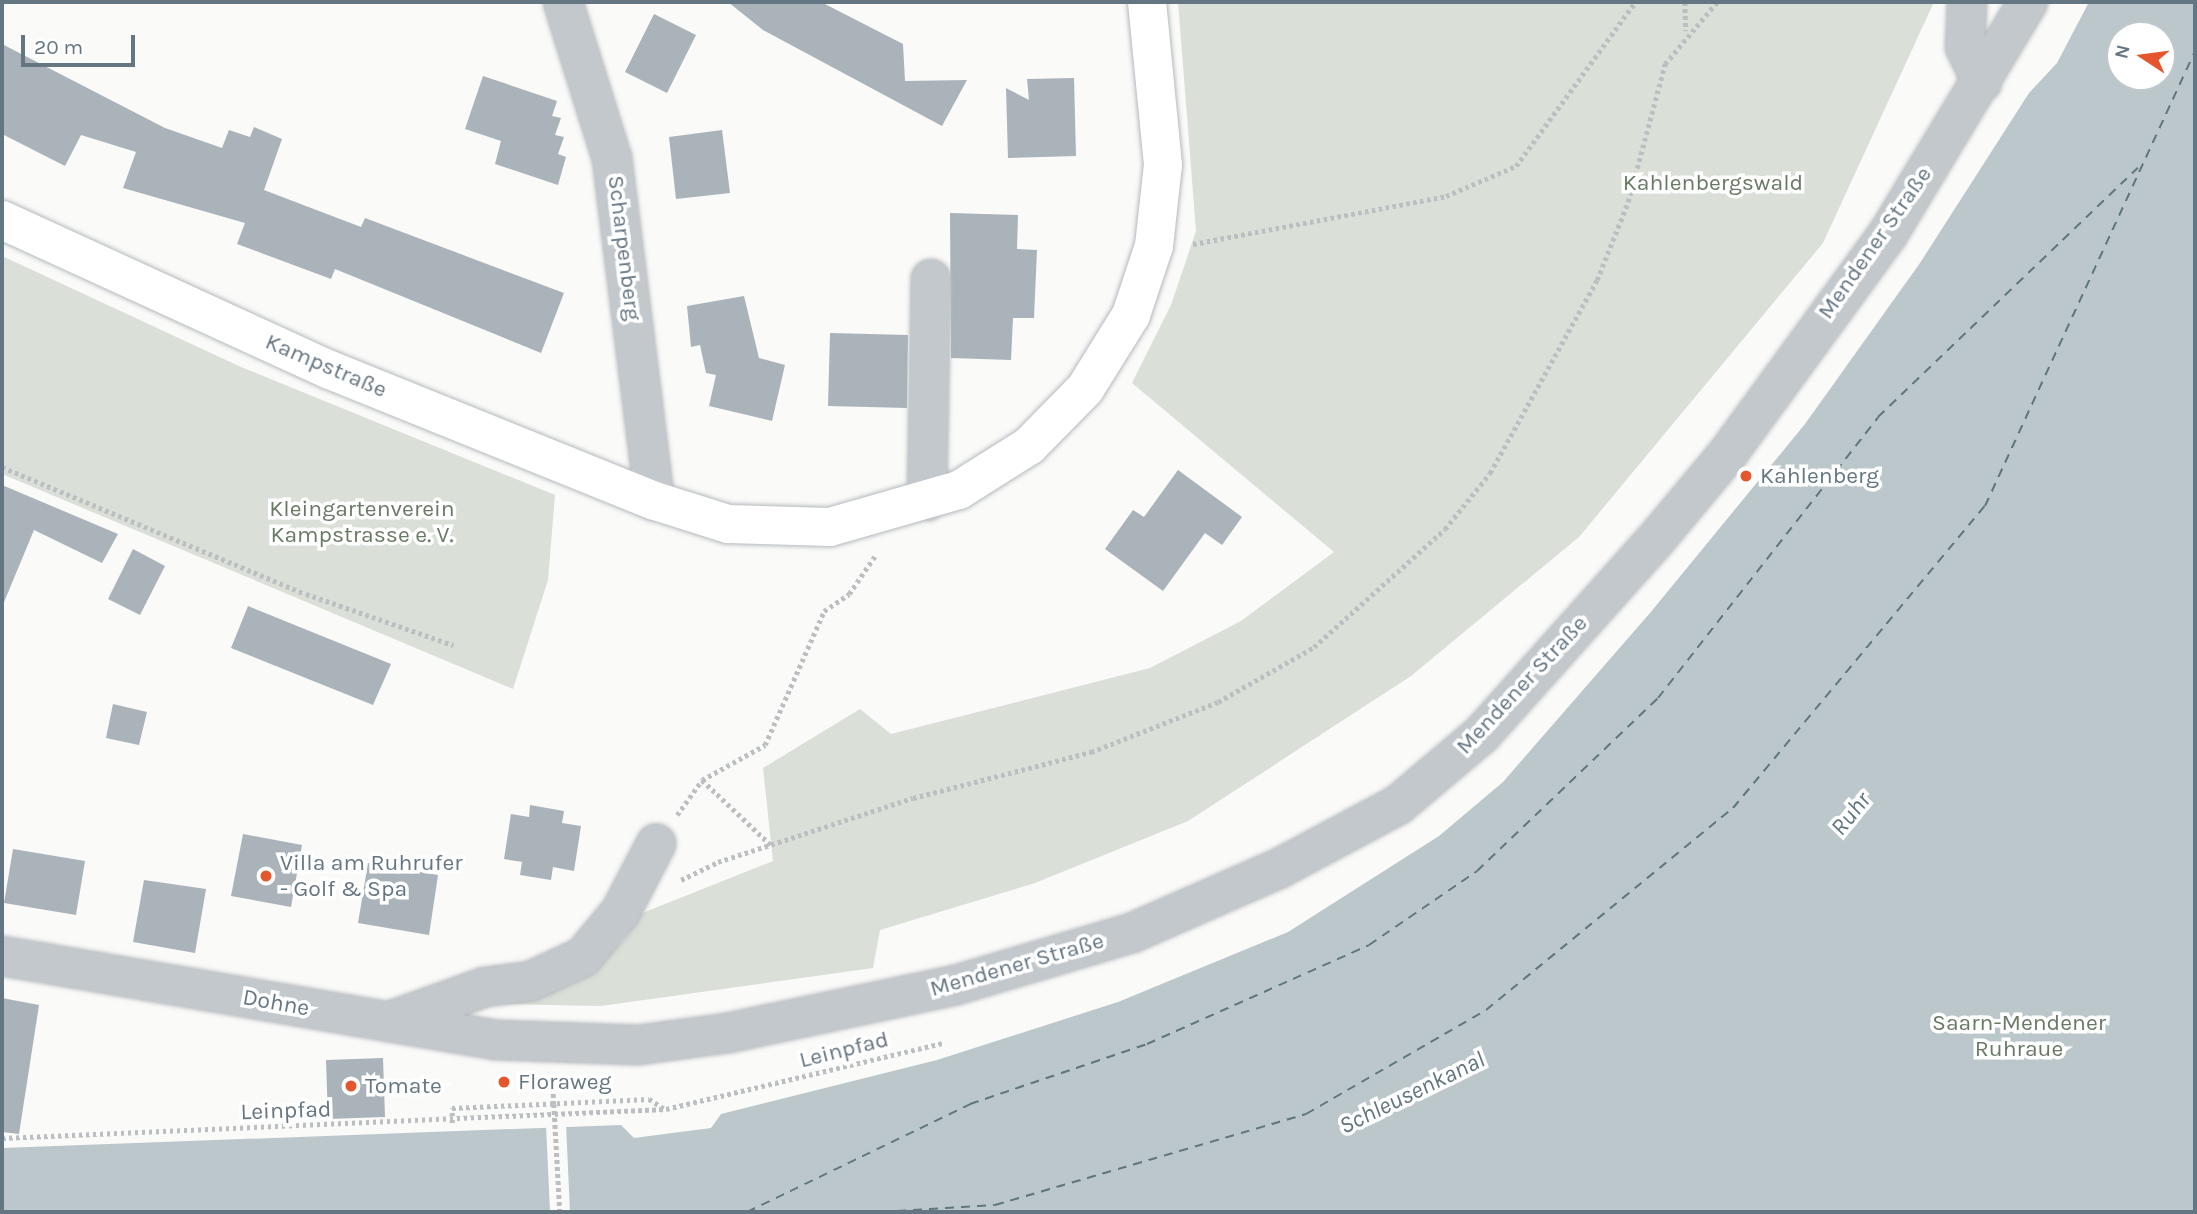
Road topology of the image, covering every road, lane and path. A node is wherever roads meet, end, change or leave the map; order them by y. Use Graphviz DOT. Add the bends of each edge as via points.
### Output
graph roads {
  1 [pos="563,2"];
  2 [pos="1147,2"];
  3 [pos="1635,2"];
  4 [pos="1685,2"];
  5 [pos="1717,2"];
  6 [pos="1967,2"];
  7 [pos="2028,2"];
  8 [pos="1686,32"];
  9 [pos="1982,82"];
  10 [pos="2,220"];
  11 [pos="1154,246"];
  12 [pos="931,279"];
  13 [pos="2,467"];
  14 [pos="655,501"];
  15 [pos="927,501"];
  16 [pos="872,549"];
  17 [pos="453,645"];
  18 [pos="702,780"];
  19 [pos="656,844"];
  20 [pos="772,846"];
  21 [pos="621,911"];
  22 [pos="2,956"];
  23 [pos="386,1023"];
  24 [pos="942,1043"];
  25 [pos="551,1045"];
  26 [pos="554,1104"];
  27 [pos="666,1109"];
  28 [pos="452,1123"];
  29 [pos="2,1138"];
  30 [pos="560,1212"];
  1 -- 14 [label="street, Scharpenberg" via="612,158"];
  2 -- 11 [label="main road, Kampstraße" via="1163,165"];
  3 -- 11 [label="path" via="1516,166 1446,196 1205,243"];
  4 -- 8 [label="path"];
  5 -- 8 [label="path"];
  6 -- 9 [label="street" via="1965,47"];
  7 -- 9 [label="street, Mendener Straße"];
  8 -- 20 [label="path" via="1665,64 1628,202 1597,280 1490,473 1445,529 1314,647 1219,702 1091,752 913,797"];
  9 -- 25 [label="street, Mendener Straße" via="1888,234 1729,452 1482,734 1398,805 1278,869 1132,933 956,985 728,1033 638,1045"];
  10 -- 14 [label="main road, Kampstraße" via="330,370"];
  11 -- 15 [label="main road, Kampstraße" via="1131,315 1085,389 1029,446 959,490"];
  12 -- 15 [label="street"];
  13 -- 17 [label="path" via="306,594"];
  14 -- 15 [label="main road, Kampstraße" via="728,524 780,529 830,527"];
  16 -- 18 [label="path" via="875,556 849,594 824,611 765,744"];
  18 -- 19 [label="path"];
  18 -- 20 [label="path"];
  19 -- 21 [label="street"];
  20 -- 21 [label="path" via="718,862"];
  21 -- 23 [label="street" via="583,957 531,981 485,986"];
  22 -- 23 [label="street, Dohne"];
  23 -- 25 [label="street, Dohne"];
  24 -- 27 [label="path, Leinpfad"];
  26 -- 27 [label="path" via="649,1099"];
  26 -- 28 [label="path" via="452,1108"];
  26 -- 30 [label="path, bridge"];
  27 -- 28 [label="path, Leinpfad"];
  28 -- 29 [label="path, Leinpfad"];
}
